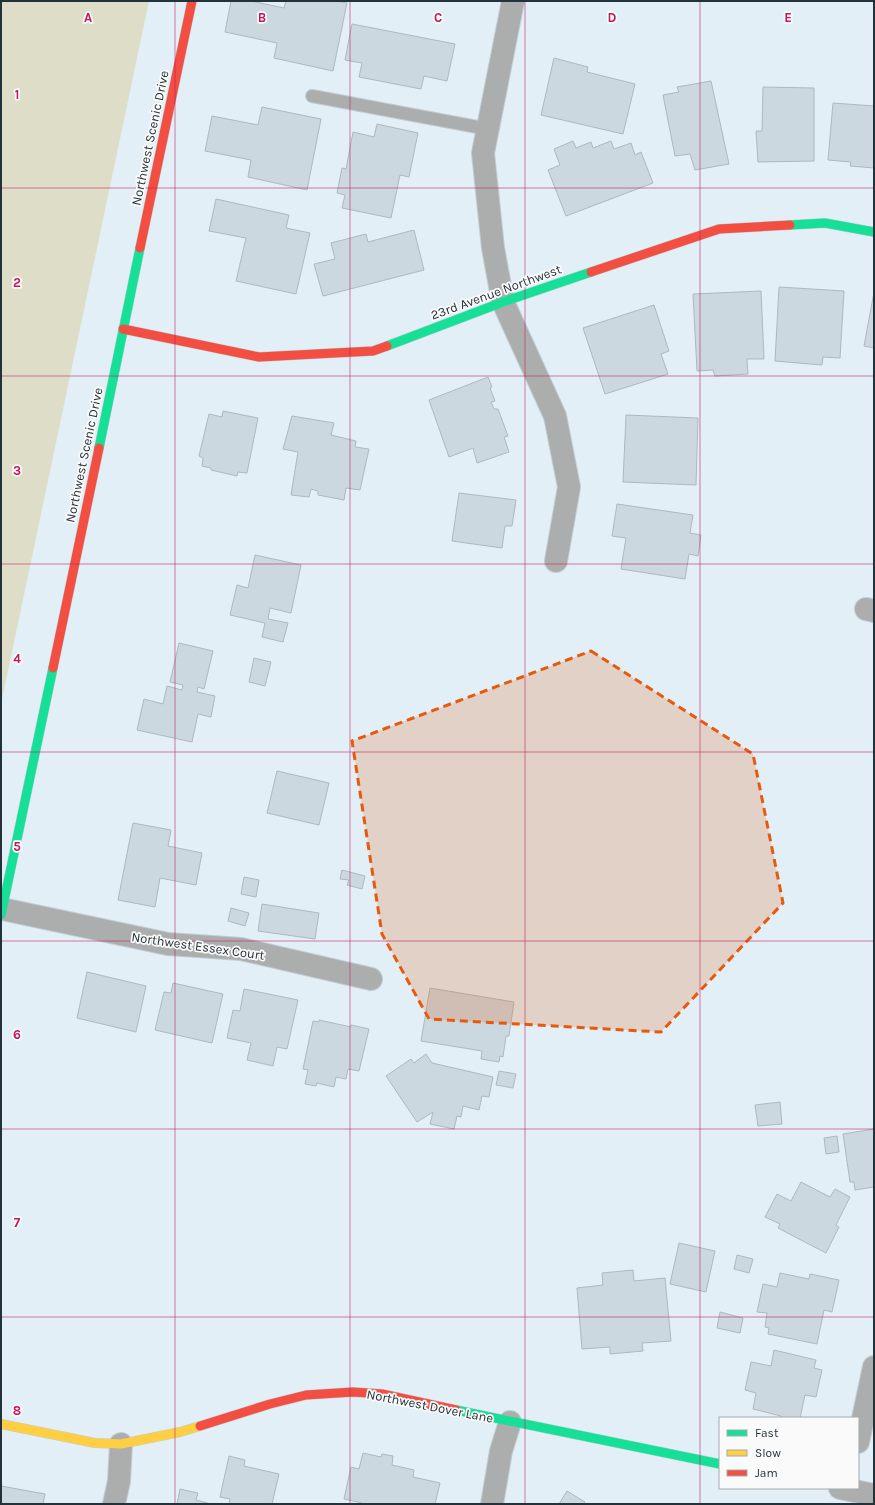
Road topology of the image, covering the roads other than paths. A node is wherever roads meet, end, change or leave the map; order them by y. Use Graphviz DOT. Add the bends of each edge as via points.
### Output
graph roads {
  1 [pos="192,1"];
  2 [pos="513,1"];
  3 [pos="312,96"];
  4 [pos="488,130"];
  5 [pos="874,232"];
  6 [pos="503,302"];
  7 [pos="123,329"];
  8 [pos="556,561"];
  9 [pos="2,912"];
  10 [pos="371,979"];
  11 [pos="874,1367"];
  12 [pos="510,1422"];
  13 [pos="1,1424"];
  14 [pos="859,1437"];
  15 [pos="121,1444"];
  16 [pos="719,1464"];
  17 [pos="845,1492"];
  18 [pos="874,1495"];
  19 [pos="114,1504"];
  20 [pos="492,1504"];
  1 -- 7 [label="street, Northwest Scenic Drive"];
  2 -- 4 [label="street"];
  3 -- 4 [label="lane"];
  4 -- 6 [label="street" via="483,153 493,248"];
  5 -- 6 [label="street, 23rd Avenue Northwest" via="825,223 719,228"];
  6 -- 7 [label="street, 23rd Avenue Northwest" via="373,351 259,357"];
  6 -- 8 [label="street" via="556,416 569,487"];
  7 -- 9 [label="street, Northwest Scenic Drive"];
  9 -- 10 [label="street, Northwest Essex Court" via="168,944 241,949"];
  11 -- 14 [label="street"];
  12 -- 15 [label="street, Northwest Dover Lane" via="382,1394 353,1392 306,1395 180,1432"];
  12 -- 16 [label="street, Northwest Dover Lane"];
  12 -- 20 [label="street" via="501,1451"];
  13 -- 15 [label="street, Northwest Dover Lane" via="95,1444"];
  15 -- 19 [label="street" via="119,1481"];
  17 -- 18 [label="street"];
}
